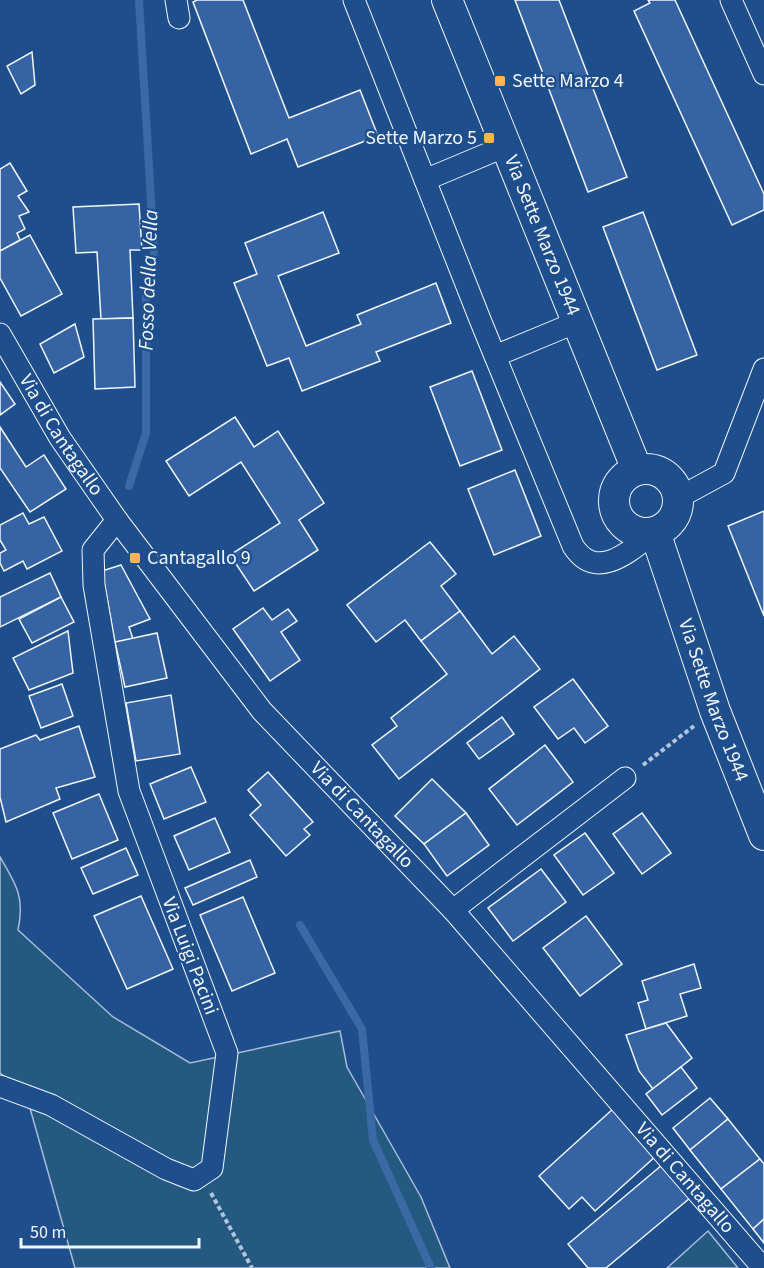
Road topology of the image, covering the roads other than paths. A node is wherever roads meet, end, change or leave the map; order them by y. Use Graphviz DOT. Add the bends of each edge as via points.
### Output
graph roads {
  1 [pos="354,0"];
  2 [pos="447,0"];
  3 [pos="731,0"];
  4 [pos="764,74"];
  5 [pos="506,146"];
  6 [pos="425,180"];
  7 [pos="577,322"];
  8 [pos="0,334"];
  9 [pos="495,356"];
  10 [pos="764,369"];
  11 [pos="637,470"];
  12 [pos="678,498"];
  13 [pos="117,520"];
  14 [pos="655,532"];
  15 [pos="626,778"];
  16 [pos="764,835"];
  17 [pos="453,910"];
  18 [pos="0,1086"];
  19 [pos="763,1268"];
  1 -- 6 [label="street"];
  2 -- 5 [label="street, Via Sette Marzo 1944"];
  3 -- 4 [label="street"];
  5 -- 6 [label="street"];
  5 -- 7 [label="street, Via Sette Marzo 1944"];
  6 -- 9 [label="street"];
  7 -- 9 [label="street"];
  7 -- 11 [label="street, Via Sette Marzo 1944"];
  8 -- 13 [label="street, Via di Cantagallo" via="60,438"];
  9 -- 14 [label="street" via="580,556 599,563 617,560"];
  10 -- 12 [label="street" via="724,473"];
  11 -- 12 [label="street" via="660,472 672,483"];
  11 -- 14 [label="street" via="618,484 614,495 616,513 621,523 633,531"];
  12 -- 14 [label="street" via="671,521"];
  13 -- 17 [label="street, Via di Cantagallo" via="262,711"];
  13 -- 18 [label="street, Via Luigi Pacini" via="93,549 94,585 129,791 227,1053 212,1168 194,1180 166,1169 51,1105"];
  14 -- 16 [label="street, Via Sette Marzo 1944" via="715,711"];
  15 -- 17 [label="street"];
  17 -- 19 [label="street, Via di Cantagallo"];
}
